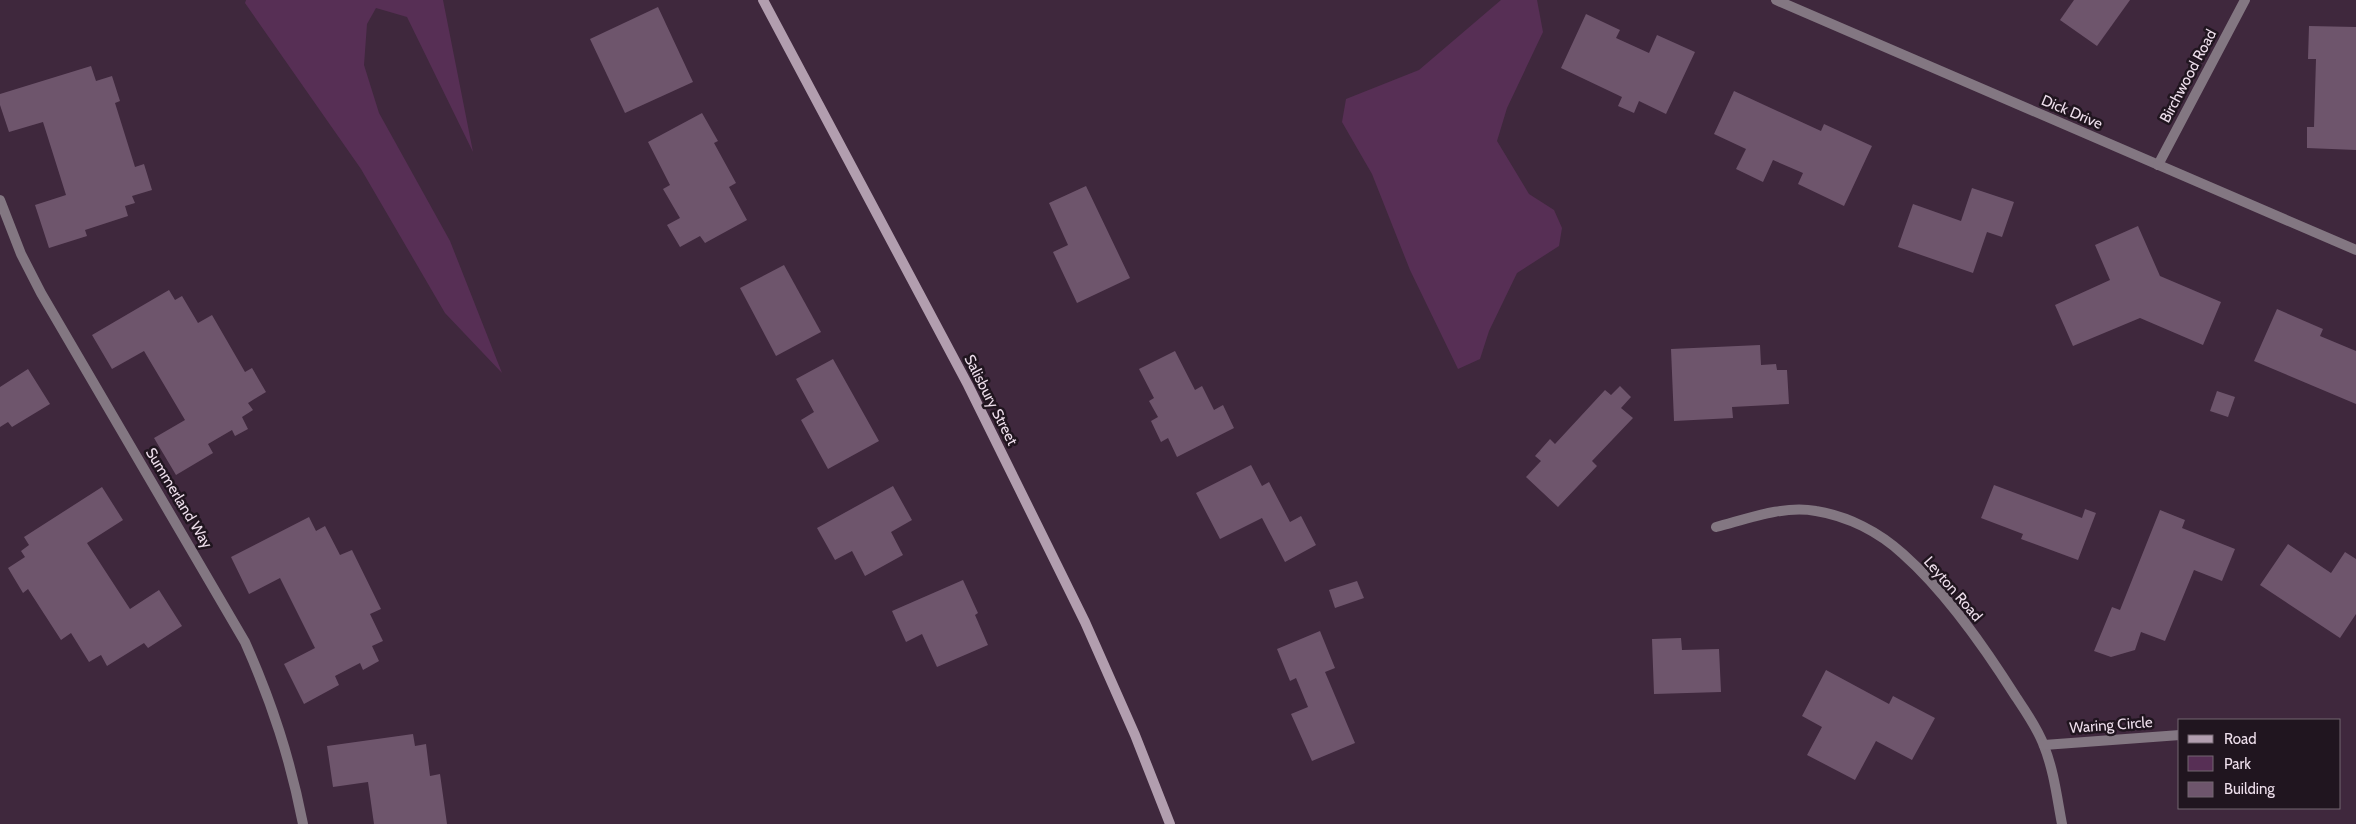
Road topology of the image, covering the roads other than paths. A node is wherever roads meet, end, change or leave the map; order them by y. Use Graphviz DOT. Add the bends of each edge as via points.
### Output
graph roads {
  1 [pos="763,0"];
  2 [pos="1776,0"];
  3 [pos="2245,0"];
  4 [pos="2158,166"];
  5 [pos="0,200"];
  6 [pos="2356,250"];
  7 [pos="1716,527"];
  8 [pos="2178,735"];
  9 [pos="2044,745"];
  10 [pos="303,824"];
  11 [pos="1170,824"];
  12 [pos="2062,824"];
  1 -- 11 [label="main road, Salisbury Street" via="968,385 1081,613"];
  2 -- 4 [label="street, Dick Drive"];
  3 -- 4 [label="street, Birchwood Road"];
  4 -- 6 [label="street, Dick Drive"];
  5 -- 10 [label="street, Summerland Way" via="21,254 41,293 245,642 270,700 290,760"];
  7 -- 9 [label="street, Leyton Road" via="1788,509 1815,510 1845,518 1874,532 1903,554 1972,633 2001,673"];
  8 -- 9 [label="street, Waring Circle"];
  9 -- 12 [label="street, Leyton Road"];
}
